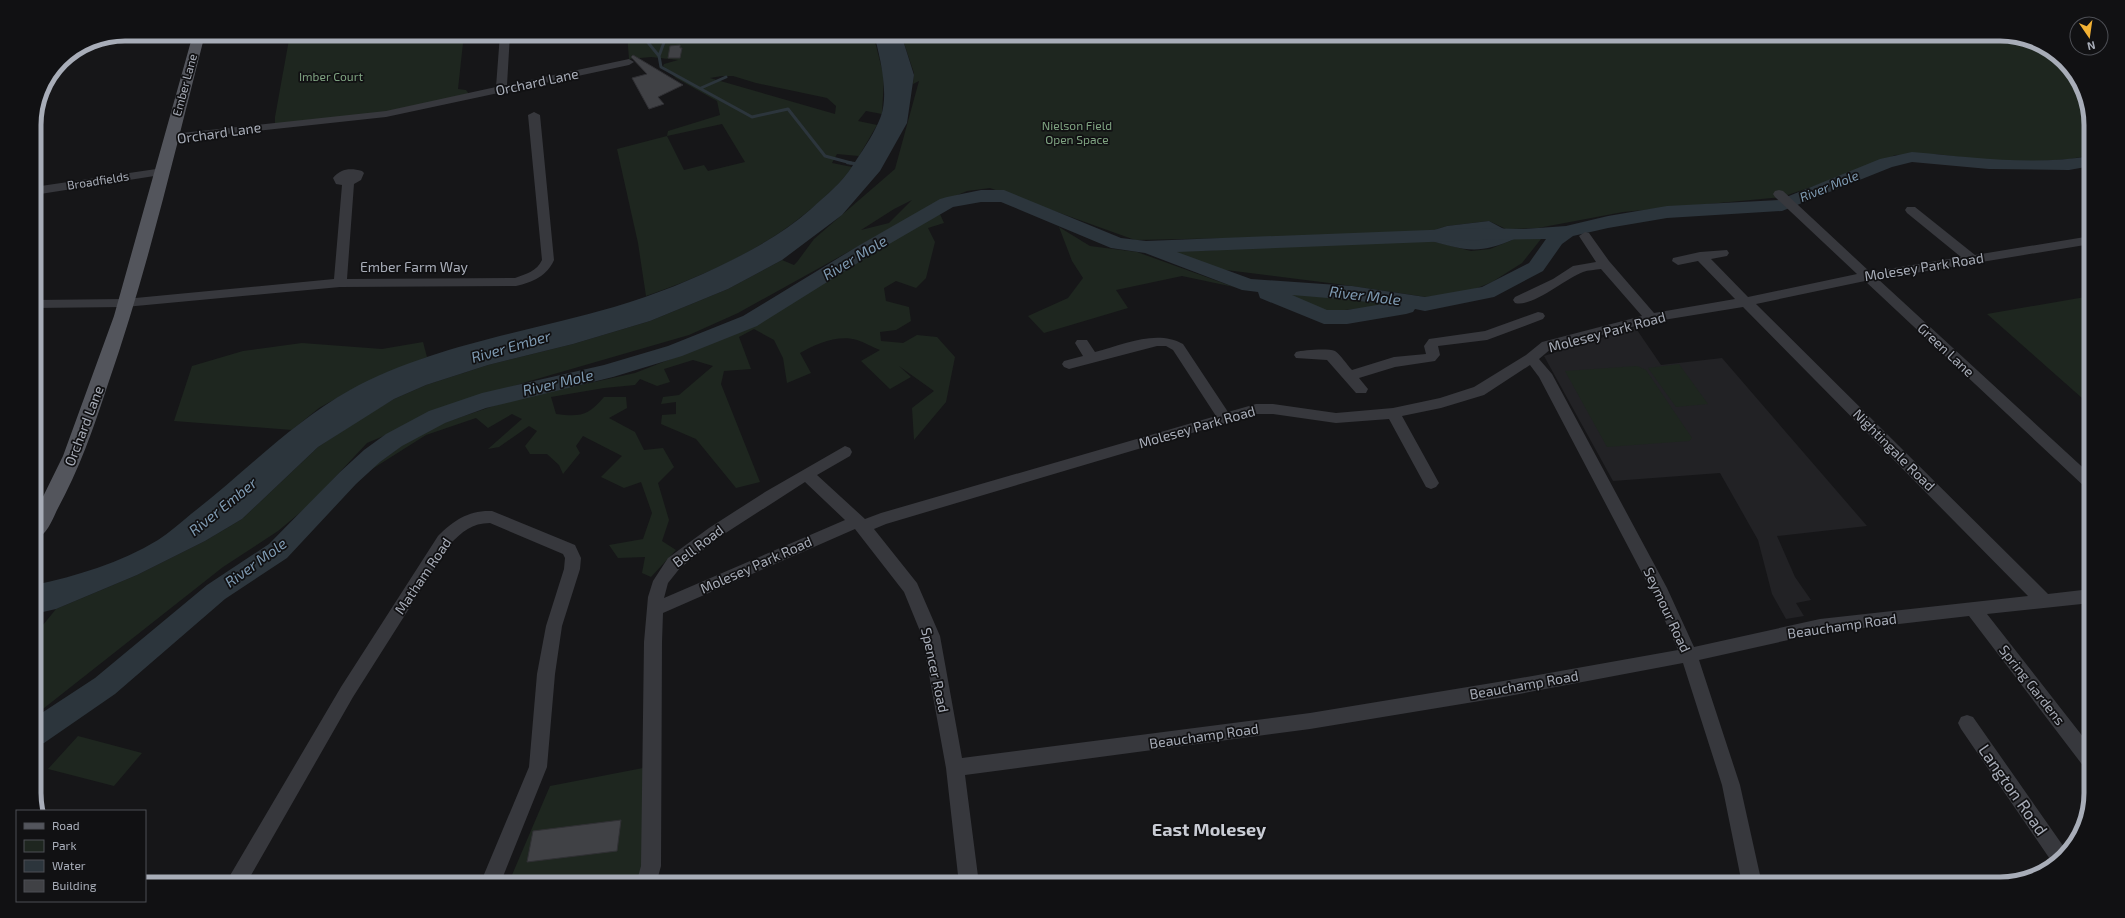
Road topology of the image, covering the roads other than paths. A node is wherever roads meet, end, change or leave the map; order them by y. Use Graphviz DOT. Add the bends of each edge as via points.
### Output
graph roads {
  1 [pos="197,41"];
  2 [pos="504,41"];
  3 [pos="629,62"];
  4 [pos="501,90"];
  5 [pos="534,114"];
  6 [pos="172,137"];
  7 [pos="163,172"];
  8 [pos="348,182"];
  9 [pos="41,190"];
  10 [pos="1780,195"];
  11 [pos="1912,210"];
  12 [pos="1585,236"];
  13 [pos="2084,241"];
  14 [pos="1724,253"];
  15 [pos="1700,256"];
  16 [pos="1678,260"];
  17 [pos="1973,260"];
  18 [pos="1604,264"];
  19 [pos="1868,276"];
  20 [pos="340,283"];
  21 [pos="1744,302"];
  22 [pos="125,303"];
  23 [pos="41,304"];
  24 [pos="1538,316"];
  25 [pos="1651,318"];
  26 [pos="1549,325"];
  27 [pos="1082,343"];
  28 [pos="1301,355"];
  29 [pos="1092,358"];
  30 [pos="1531,358"];
  31 [pos="1069,364"];
  32 [pos="1350,376"];
  33 [pos="1361,388"];
  34 [pos="1393,413"];
  35 [pos="1225,418"];
  36 [pos="844,452"];
  37 [pos="807,475"];
  38 [pos="2084,477"];
  39 [pos="1431,483"];
  40 [pos="41,521"];
  41 [pos="860,524"];
  42 [pos="2084,597"];
  43 [pos="2043,600"];
  44 [pos="655,609"];
  45 [pos="1973,609"];
  46 [pos="1689,655"];
  47 [pos="1967,723"];
  48 [pos="2084,752"];
  49 [pos="955,768"];
  50 [pos="2058,855"];
  51 [pos="239,877"];
  52 [pos="493,877"];
  53 [pos="648,877"];
  54 [pos="968,877"];
  55 [pos="1751,877"];
  1 -- 6 [label="main road, Ember Lane"];
  2 -- 4 [label="street"];
  3 -- 4 [label="street, Orchard Lane"];
  4 -- 6 [label="street, Orchard Lane" via="386,114"];
  5 -- 20 [label="street, Ember Farm Way" via="548,260 546,267 536,275 516,282"];
  6 -- 7 [label="main road, Orchard Lane"];
  7 -- 9 [label="street, Broadfields"];
  7 -- 22 [label="main road, Orchard Lane"];
  8 -- 20 [label="street"];
  10 -- 19 [label="street, Green Lane"];
  11 -- 17 [label="street"];
  12 -- 18 [label="street"];
  13 -- 17 [label="street, Molesey Park Road"];
  14 -- 15 [label="street"];
  15 -- 16 [label="street"];
  15 -- 21 [label="street, Nightingale Road"];
  17 -- 19 [label="street, Molesey Park Road"];
  18 -- 24 [label="street" via="1578,269 1558,282 1516,297"];
  18 -- 25 [label="street"];
  19 -- 21 [label="street, Molesey Park Road"];
  19 -- 38 [label="street, Green Lane"];
  20 -- 22 [label="street, Ember Farm Way"];
  21 -- 25 [label="street, Molesey Park Road"];
  21 -- 43 [label="street, Nightingale Road"];
  22 -- 23 [label="street, Ember Farm Way"];
  22 -- 40 [label="main road, Orchard Lane" via="108,363 70,463"];
  24 -- 26 [label="street"];
  24 -- 32 [label="street" via="1487,335 1434,342 1431,346 1433,355 1430,358 1394,362"];
  25 -- 30 [label="street, Molesey Park Road" via="1547,346"];
  27 -- 29 [label="street"];
  28 -- 32 [label="street" via="1331,355"];
  29 -- 31 [label="street"];
  29 -- 35 [label="street" via="1157,340 1169,342 1178,347"];
  30 -- 34 [label="street, Molesey Park Road" via="1479,391 1441,404"];
  30 -- 46 [label="street, Seymour Road" via="1545,374 1661,593"];
  32 -- 33 [label="street"];
  34 -- 35 [label="street, Molesey Park Road" via="1336,418 1262,409"];
  34 -- 39 [label="street"];
  35 -- 41 [label="street, Molesey Park Road"];
  36 -- 37 [label="street, Bell Road"];
  37 -- 41 [label="street, Spencer Road"];
  37 -- 44 [label="street, Bell Road" via="715,532 674,563 661,581"];
  41 -- 44 [label="street, Molesey Park Road"];
  41 -- 49 [label="street, Spencer Road" via="912,588 931,636"];
  42 -- 43 [label="street, Beauchamp Road"];
  43 -- 45 [label="street, Beauchamp Road"];
  44 -- 53 [label="street, Bell Road" via="651,866"];
  45 -- 46 [label="street, Beauchamp Road" via="1820,626"];
  45 -- 48 [label="street, Spring Gardens"];
  46 -- 49 [label="street, Beauchamp Road" via="1310,721"];
  46 -- 55 [label="street, Seymour Road" via="1731,785"];
  47 -- 50 [label="street, Langton Road"];
  49 -- 54 [label="street, Spencer Road"];
  51 -- 52 [label="street, Matham Road" via="347,692 444,540 458,526 478,516 492,517 569,550 573,558 554,626 546,674 538,767"];
}
